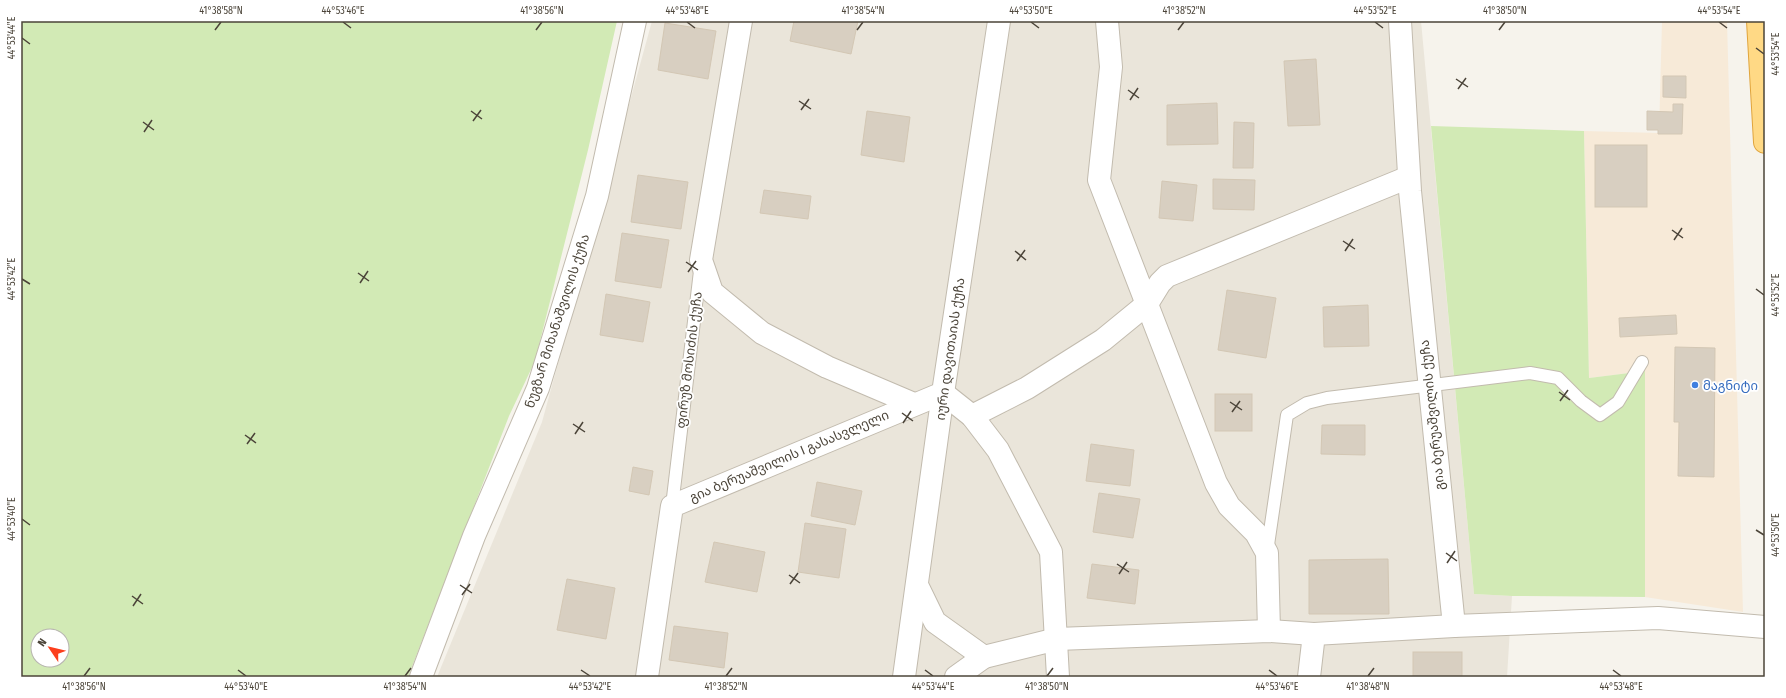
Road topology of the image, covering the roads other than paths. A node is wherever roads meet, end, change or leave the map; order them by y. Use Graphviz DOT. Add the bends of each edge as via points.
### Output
graph roads {
  1 [pos="635,21"];
  2 [pos="741,21"];
  3 [pos="999,21"];
  4 [pos="1107,21"];
  5 [pos="1400,21"];
  6 [pos="1758,21"];
  7 [pos="1765,142"];
  8 [pos="1409,177"];
  9 [pos="701,260"];
  10 [pos="1147,304"];
  11 [pos="1642,362"];
  12 [pos="1429,385"];
  13 [pos="943,393"];
  14 [pos="914,404"];
  15 [pos="972,416"];
  16 [pos="672,506"];
  17 [pos="1267,553"];
  18 [pos="916,586"];
  19 [pos="1454,626"];
  20 [pos="1765,627"];
  21 [pos="1269,630"];
  22 [pos="1314,634"];
  23 [pos="1057,639"];
  24 [pos="984,657"];
  25 [pos="421,677"];
  26 [pos="647,677"];
  27 [pos="904,677"];
  28 [pos="956,677"];
  29 [pos="1058,677"];
  30 [pos="1309,677"];
  1 -- 25 [label="street, ნუგზარ მიხანაშვილის ქუჩა" via="596,196 538,388 474,536"];
  2 -- 9 [label="street, ფირუზ მოსიძის ქუჩა"];
  3 -- 13 [label="street, იური დავითაიას ქუჩა"];
  4 -- 10 [label="street" via="1111,67 1099,180"];
  5 -- 8 [label="street, გია ბერუაშვილის ქუჩა"];
  6 -- 7 [label="highway"];
  8 -- 10 [label="street" via="1167,276"];
  8 -- 12 [label="street, გია ბერუაშვილის ქუჩა"];
  9 -- 14 [label="street" via="712,292 762,333 827,367"];
  9 -- 16 [label="lane, ფირუზ მოსიძის ქუჩა"];
  10 -- 15 [label="street" via="1103,340 1027,388"];
  10 -- 17 [label="street" via="1216,482 1228,506 1256,533"];
  11 -- 12 [label="lane" via="1618,402 1600,415 1581,401 1558,378 1530,373"];
  12 -- 17 [label="lane" via="1320,400 1307,403 1287,415"];
  12 -- 19 [label="street, გია ბერუაშვილის ქუჩა"];
  13 -- 14 [label="street, გია ბერუაშვილის I გასასვლელი"];
  13 -- 15 [label="street"];
  13 -- 18 [label="street, იური დავითაიას ქუჩა"];
  14 -- 16 [label="street, გია ბერუაშვილის I გასასვლელი"];
  15 -- 23 [label="street" via="998,450 1051,552"];
  16 -- 26 [label="street, ფირუზ მოსიძის ქუჩა"];
  17 -- 21 [label="street"];
  18 -- 24 [label="street" via="935,622"];
  18 -- 27 [label="street, იური დავითაიას ქუჩა"];
  19 -- 20 [label="street" via="1658,618"];
  19 -- 22 [label="street"];
  21 -- 22 [label="street"];
  21 -- 23 [label="street"];
  22 -- 30 [label="street"];
  23 -- 24 [label="street"];
  23 -- 29 [label="street"];
  24 -- 28 [label="street"];
}
